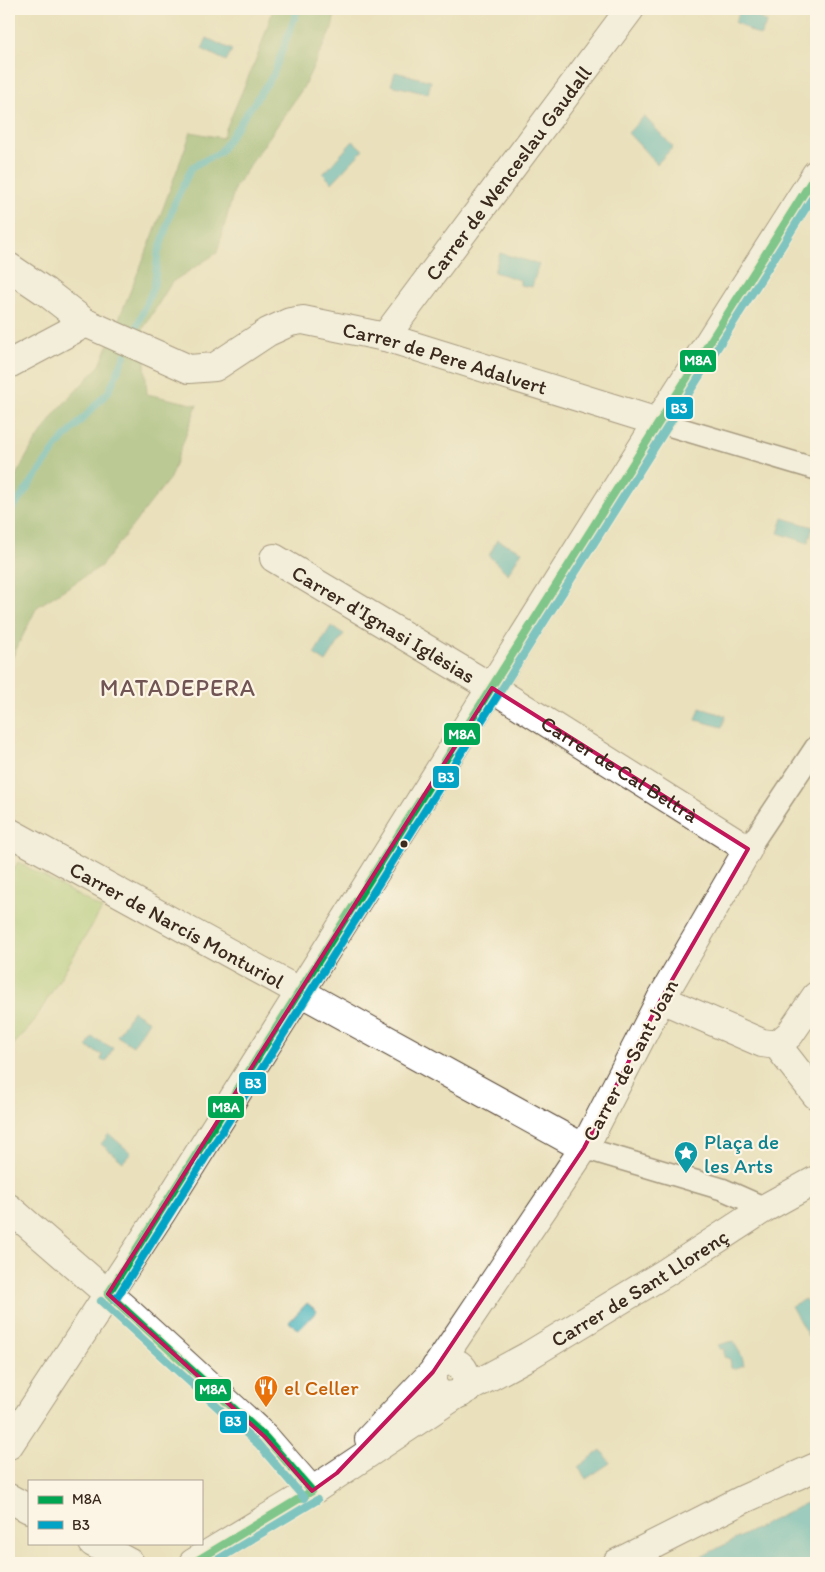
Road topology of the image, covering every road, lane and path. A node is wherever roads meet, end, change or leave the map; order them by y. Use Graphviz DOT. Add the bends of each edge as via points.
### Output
graph roads {
  1 [pos="630,9"];
  2 [pos="816,174"];
  3 [pos="9,267"];
  4 [pos="86,323"];
  5 [pos="385,337"];
  6 [pos="9,364"];
  7 [pos="658,422"];
  8 [pos="816,469"];
  9 [pos="274,558"];
  10 [pos="492,688"];
  11 [pos="816,747"];
  12 [pos="9,832"];
  13 [pos="748,849"];
  14 [pos="300,992"];
  15 [pos="816,996"];
  16 [pos="661,999"];
  17 [pos="777,1045"];
  18 [pos="816,1095"];
  19 [pos="584,1148"];
  20 [pos="816,1180"];
  21 [pos="9,1208"];
  22 [pos="765,1208"];
  23 [pos="108,1294"];
  24 [pos="434,1370"];
  25 [pos="459,1394"];
  26 [pos="9,1445"];
  27 [pos="816,1467"];
  28 [pos="338,1473"];
  29 [pos="312,1491"];
  30 [pos="9,1498"];
  31 [pos="28,1508"];
  32 [pos="95,1544"];
  33 [pos="130,1563"];
  34 [pos="193,1563"];
  35 [pos="617,1563"];
  1 -- 5 [label="street, Carrer de Wenceslau Gaudall"];
  2 -- 7 [label="street"];
  3 -- 4 [label="street, Carrer de Pere Adalvert"];
  4 -- 5 [label="street, Carrer de Pere Adalvert" via="189,369 215,367 268,332 290,322 303,320"];
  4 -- 6 [label="street"];
  5 -- 7 [label="street, Carrer de Pere Adalvert"];
  7 -- 8 [label="street, Carrer de Pere Adalvert"];
  7 -- 10 [label="street"];
  9 -- 10 [label="street, Carrer d'Ignasi Iglèsias"];
  10 -- 13 [label="street, Carrer de Cal Beltrà"];
  10 -- 14 [label="street"];
  11 -- 13 [label="street, Carrer de Sant Joan"];
  12 -- 14 [label="street, Carrer de Narcís Monturiol"];
  13 -- 16 [label="street, Carrer de Sant Joan"];
  14 -- 19 [label="street, Carrer de Narcís Monturiol"];
  14 -- 23 [label="street"];
  15 -- 17 [label="street" via="790,1034"];
  16 -- 17 [label="street" via="762,1043"];
  16 -- 19 [label="street, Carrer de Sant Joan"];
  17 -- 18 [label="street"];
  19 -- 22 [label="street" via="722,1190"];
  19 -- 24 [label="street, Carrer de Sant Joan"];
  20 -- 22 [label="street, Carrer de Sant Llorenç"];
  21 -- 23 [label="street"];
  22 -- 25 [label="street, Carrer de Sant Llorenç" via="657,1278"];
  23 -- 26 [label="street"];
  23 -- 29 [label="street" via="265,1437"];
  24 -- 25 [label="street" via="446,1361 462,1366 467,1377"];
  24 -- 28 [label="street, Carrer de Sant Joan"];
  25 -- 28 [label="street, Carrer de Sant Llorenç"];
  27 -- 35 [label="street"];
  28 -- 29 [label="street, Carrer de Sant Llorenç"];
  29 -- 34 [label="street, Carrer de Sant Llorenç"];
  30 -- 31 [label="street"];
  32 -- 33 [label="street"];
}
